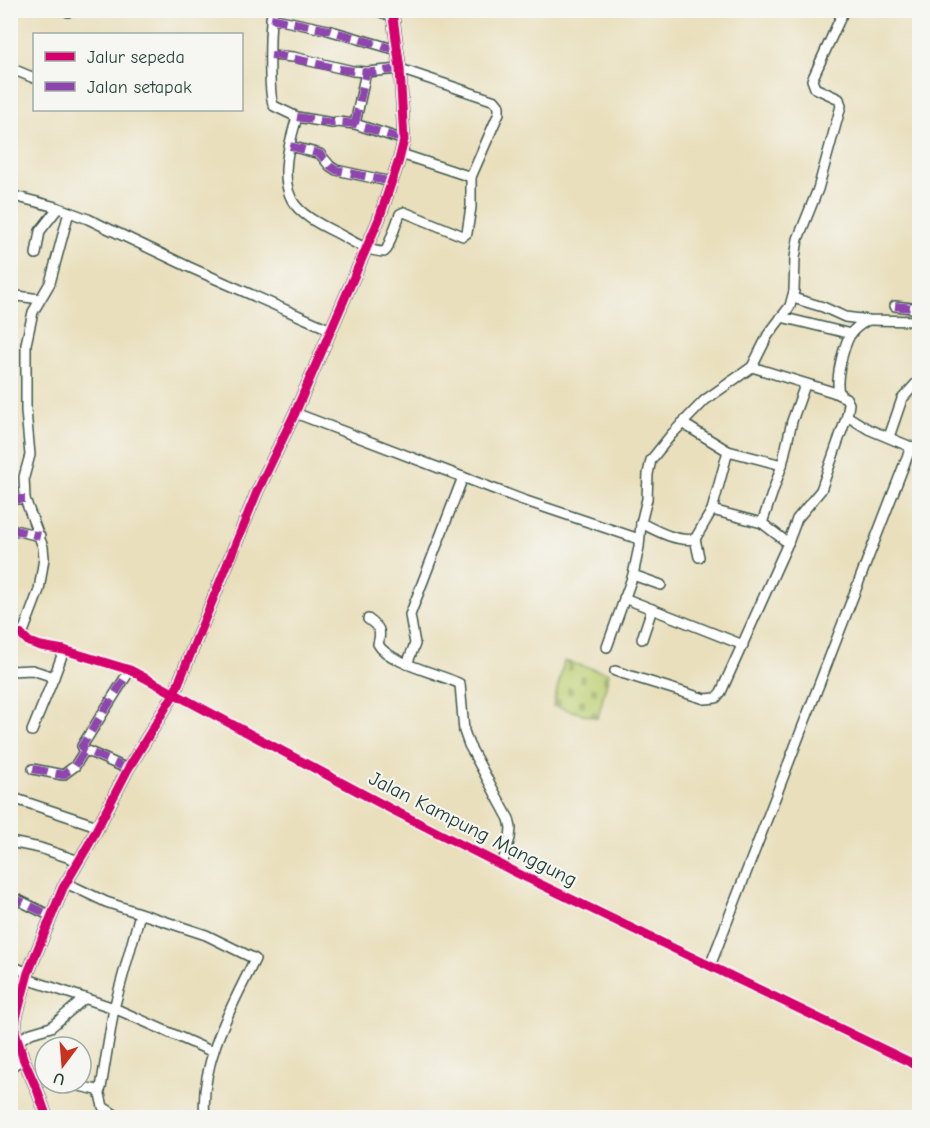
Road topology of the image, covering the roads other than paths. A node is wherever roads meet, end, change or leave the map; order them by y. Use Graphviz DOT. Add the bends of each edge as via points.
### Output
graph roads {
  1 [pos="375,10"];
  2 [pos="844,10"];
  3 [pos="392,13"];
  4 [pos="272,14"];
  5 [pos="398,50"];
  6 [pos="271,55"];
  7 [pos="10,68"];
  8 [pos="400,69"];
  9 [pos="366,72"];
  10 [pos="33,78"];
  11 [pos="297,117"];
  12 [pos="355,124"];
  13 [pos="404,140"];
  14 [pos="290,146"];
  15 [pos="401,154"];
  16 [pos="471,177"];
  17 [pos="392,183"];
  18 [pos="12,199"];
  19 [pos="58,208"];
  20 [pos="69,212"];
  21 [pos="366,249"];
  22 [pos="36,254"];
  23 [pos="10,294"];
  24 [pos="793,298"];
  25 [pos="40,299"];
  26 [pos="895,306"];
  27 [pos="920,309"];
  28 [pos="781,317"];
  29 [pos="868,320"];
  30 [pos="920,321"];
  31 [pos="331,330"];
  32 [pos="851,334"];
  33 [pos="752,367"];
  34 [pos="920,379"];
  35 [pos="805,385"];
  36 [pos="840,395"];
  37 [pos="295,412"];
  38 [pos="847,416"];
  39 [pos="682,423"];
  40 [pos="888,437"];
  41 [pos="915,446"];
  42 [pos="728,451"];
  43 [pos="782,465"];
  44 [pos="464,477"];
  45 [pos="10,499"];
  46 [pos="25,499"];
  47 [pos="712,510"];
  48 [pos="641,522"];
  49 [pos="762,523"];
  50 [pos="10,529"];
  51 [pos="40,536"];
  52 [pos="639,539"];
  53 [pos="695,539"];
  54 [pos="788,543"];
  55 [pos="699,556"];
  56 [pos="633,575"];
  57 [pos="661,585"];
  58 [pos="624,598"];
  59 [pos="652,609"];
  60 [pos="368,619"];
  61 [pos="10,629"];
  62 [pos="22,635"];
  63 [pos="642,639"];
  64 [pos="743,645"];
  65 [pos="607,647"];
  66 [pos="64,650"];
  67 [pos="407,664"];
  68 [pos="10,670"];
  69 [pos="130,670"];
  70 [pos="615,671"];
  71 [pos="54,677"];
  72 [pos="174,694"];
  73 [pos="32,731"];
  74 [pos="85,750"];
  75 [pos="33,769"];
  76 [pos="128,769"];
  77 [pos="10,797"];
  78 [pos="97,826"];
  79 [pos="10,842"];
  80 [pos="79,861"];
  81 [pos="502,865"];
  82 [pos="66,883"];
  83 [pos="10,896"];
  84 [pos="140,914"];
  85 [pos="51,916"];
  86 [pos="10,965"];
  87 [pos="710,966"];
  88 [pos="28,976"];
  89 [pos="85,998"];
  90 [pos="114,1008"];
  91 [pos="13,1017"];
  92 [pos="17,1041"];
  93 [pos="213,1052"];
  94 [pos="23,1058"];
  95 [pos="920,1067"];
  96 [pos="10,1068"];
  97 [pos="29,1073"];
  98 [pos="33,1074"];
  99 [pos="93,1089"];
  100 [pos="99,1090"];
  101 [pos="46,1118"];
  102 [pos="120,1118"];
  103 [pos="205,1118"];
  1 -- 3 [label="street"];
  2 -- 24 [label="street" via="812,80 814,88 839,99 841,106 818,189 798,239"];
  3 -- 5 [label="street"];
  4 -- 5 [label="street"];
  4 -- 6 [label="street"];
  5 -- 8 [label="street"];
  6 -- 9 [label="street"];
  6 -- 11 [label="street" via="271,102"];
  7 -- 10 [label="street"];
  8 -- 9 [label="street"];
  8 -- 13 [label="street"];
  8 -- 16 [label="street" via="485,97 499,106"];
  9 -- 12 [label="street"];
  11 -- 12 [label="street"];
  11 -- 14 [label="street"];
  12 -- 13 [label="street"];
  13 -- 15 [label="street"];
  14 -- 17 [label="street" via="320,154 336,170"];
  14 -- 21 [label="street" via="286,187 292,202 314,221"];
  15 -- 16 [label="street"];
  15 -- 17 [label="street"];
  16 -- 21 [label="street" via="471,207 465,235 404,212 384,252"];
  17 -- 21 [label="street"];
  18 -- 19 [label="street"];
  19 -- 20 [label="street"];
  19 -- 22 [label="street" via="40,231"];
  20 -- 25 [label="street" via="50,283"];
  20 -- 31 [label="street"];
  21 -- 31 [label="street"];
  23 -- 25 [label="street"];
  24 -- 28 [label="street"];
  24 -- 29 [label="street" via="845,317"];
  25 -- 46 [label="street" via="26,344 30,456 24,477"];
  26 -- 27 [label="street"];
  28 -- 32 [label="street"];
  28 -- 33 [label="street"];
  29 -- 30 [label="street"];
  29 -- 32 [label="street"];
  31 -- 37 [label="street"];
  32 -- 36 [label="street" via="838,379"];
  33 -- 35 [label="street"];
  33 -- 39 [label="street" via="714,393"];
  34 -- 40 [label="street" via="902,399"];
  35 -- 36 [label="street"];
  35 -- 43 [label="street"];
  36 -- 38 [label="street" via="849,404"];
  37 -- 44 [label="street"];
  37 -- 72 [label="street" via="257,492"];
  38 -- 40 [label="street"];
  38 -- 54 [label="street" via="821,490 800,513"];
  39 -- 42 [label="street"];
  39 -- 48 [label="street" via="651,460"];
  40 -- 41 [label="street"];
  41 -- 87 [label="street"];
  42 -- 43 [label="street"];
  42 -- 47 [label="street"];
  43 -- 49 [label="street"];
  44 -- 52 [label="street"];
  44 -- 67 [label="street" via="410,615 415,644"];
  45 -- 46 [label="street"];
  46 -- 51 [label="street"];
  47 -- 49 [label="street"];
  47 -- 53 [label="street"];
  48 -- 52 [label="street"];
  48 -- 53 [label="street" via="667,535"];
  49 -- 54 [label="street"];
  50 -- 51 [label="street"];
  51 -- 62 [label="street" via="45,558 43,575"];
  52 -- 56 [label="street"];
  53 -- 55 [label="street"];
  54 -- 64 [label="street"];
  56 -- 57 [label="street"];
  56 -- 58 [label="street"];
  58 -- 59 [label="street"];
  58 -- 65 [label="street"];
  59 -- 63 [label="street"];
  59 -- 64 [label="street"];
  60 -- 67 [label="street" via="381,631 380,647"];
  61 -- 62 [label="street, Jalan Kampung Manggung"];
  62 -- 66 [label="street, Jalan Kampung Manggung" via="29,642"];
  64 -- 70 [label="street" via="725,686 714,698 691,695"];
  66 -- 69 [label="street, Jalan Kampung Manggung"];
  66 -- 71 [label="street"];
  67 -- 81 [label="street" via="460,684 469,744 512,828"];
  68 -- 71 [label="street" via="32,670"];
  69 -- 72 [label="street, Jalan Kampung Manggung"];
  69 -- 74 [label="street" via="83,744"];
  71 -- 73 [label="street"];
  72 -- 76 [label="street"];
  72 -- 81 [label="street, Jalan Kampung Manggung"];
  74 -- 75 [label="street" via="75,766 63,775"];
  74 -- 76 [label="street"];
  76 -- 78 [label="street"];
  77 -- 78 [label="street"];
  78 -- 80 [label="street"];
  79 -- 80 [label="street"];
  80 -- 82 [label="street"];
  81 -- 87 [label="street, Jalan Kampung Manggung"];
  82 -- 84 [label="street"];
  82 -- 85 [label="street"];
  83 -- 85 [label="street"];
  84 -- 90 [label="street"];
  84 -- 93 [label="street" via="195,931 255,959"];
  85 -- 88 [label="street"];
  86 -- 88 [label="street"];
  87 -- 95 [label="street, Jalan Kampung Manggung"];
  88 -- 89 [label="street"];
  88 -- 91 [label="street"];
  89 -- 90 [label="street"];
  89 -- 92 [label="street" via="51,1026"];
  90 -- 93 [label="street"];
  90 -- 100 [label="street"];
  91 -- 92 [label="street"];
  92 -- 94 [label="street"];
  93 -- 103 [label="street" via="203,1104"];
  94 -- 96 [label="street"];
  94 -- 97 [label="street"];
  97 -- 98 [label="street"];
  97 -- 101 [label="street"];
  99 -- 100 [label="street"];
  100 -- 102 [label="street" via="103,1107"];
}
